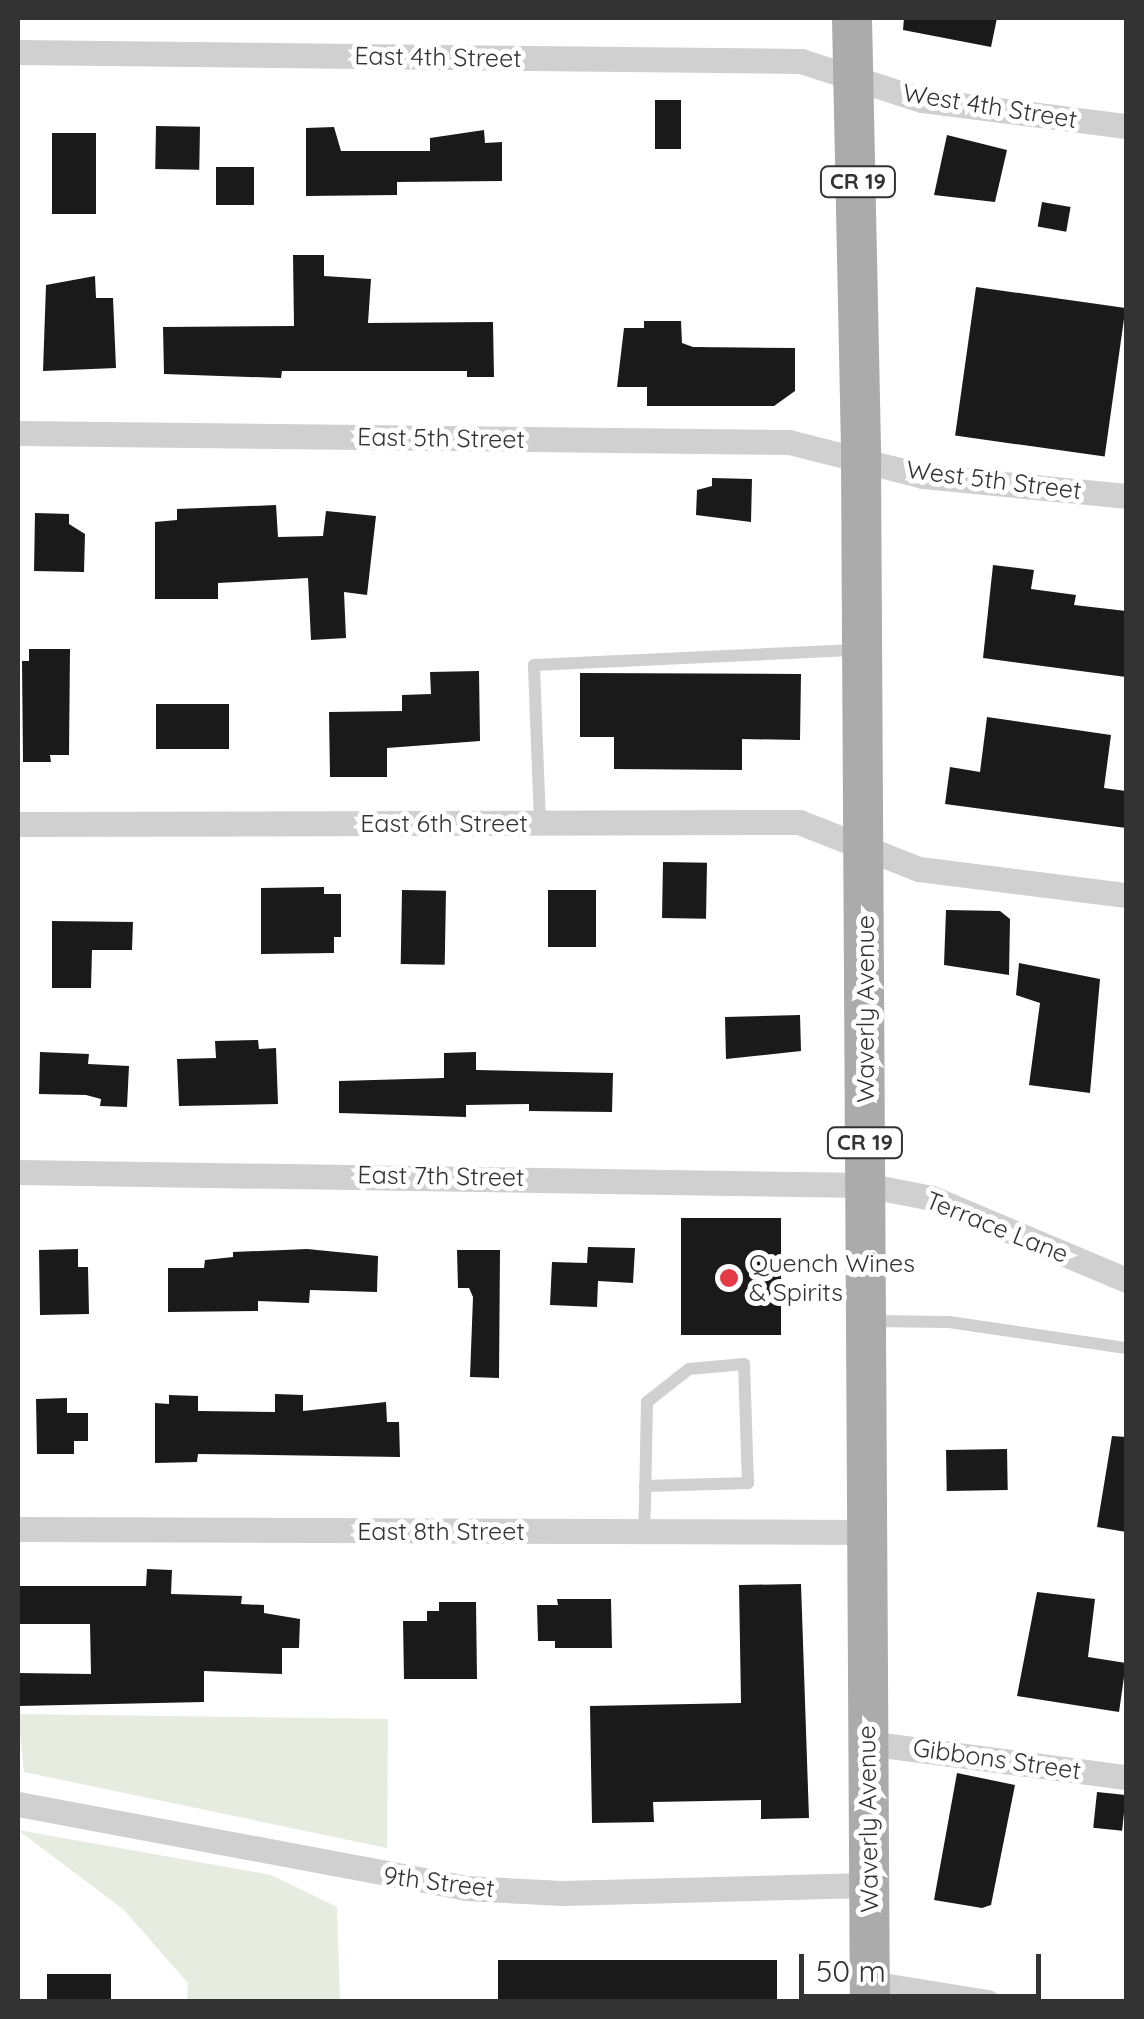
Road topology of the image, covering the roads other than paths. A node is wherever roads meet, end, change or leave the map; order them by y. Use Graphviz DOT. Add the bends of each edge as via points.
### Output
graph roads {
  1 [pos="852,18"];
  2 [pos="18,52"];
  3 [pos="854,80"];
  4 [pos="1126,126"];
  5 [pos="18,433"];
  6 [pos="862,460"];
  7 [pos="1126,496"];
  8 [pos="862,649"];
  9 [pos="540,823"];
  10 [pos="18,824"];
  11 [pos="865,848"];
  12 [pos="1126,895"];
  13 [pos="18,1172"];
  14 [pos="865,1184"];
  15 [pos="1126,1280"];
  16 [pos="865,1321"];
  17 [pos="1126,1348"];
  18 [pos="645,1486"];
  19 [pos="18,1529"];
  20 [pos="644,1532"];
  21 [pos="865,1532"];
  22 [pos="867,1744"];
  23 [pos="1126,1777"];
  24 [pos="18,1804"];
  25 [pos="868,1885"];
  26 [pos="870,1992"];
  27 [pos="986,2002"];
  1 -- 3 [label="main road, Waverly Avenue / CR 19"];
  2 -- 3 [label="street, East 4th Street" via="784,60"];
  3 -- 4 [label="street, West 4th Street" via="922,100"];
  3 -- 6 [label="main road, Waverly Avenue / CR 19"];
  5 -- 6 [label="street, East 5th Street" via="789,442"];
  6 -- 7 [label="street, West 5th Street" via="923,476"];
  6 -- 8 [label="main road, Waverly Avenue / CR 19"];
  8 -- 9 [label="lane" via="534,665"];
  8 -- 11 [label="main road, Waverly Avenue / CR 19"];
  9 -- 10 [label="street, East 6th Street"];
  9 -- 11 [label="street, East 6th Street" via="799,822"];
  11 -- 12 [label="street, East 6th Street" via="919,869"];
  11 -- 14 [label="main road, Waverly Avenue / CR 19"];
  13 -- 14 [label="street, East 7th Street"];
  14 -- 15 [label="street, Terrace Lane" via="932,1198"];
  14 -- 16 [label="main road, Waverly Avenue / CR 19"];
  16 -- 17 [label="lane" via="949,1322"];
  16 -- 21 [label="main road, Waverly Avenue / CR 19"];
  18 -- 18 [label="lane" via="647,1402 689,1370 744,1364 748,1483"];
  18 -- 20 [label="lane"];
  19 -- 20 [label="street, East 8th Street"];
  20 -- 21 [label="street, East 8th Street"];
  21 -- 22 [label="main road, Waverly Avenue / CR 19"];
  22 -- 23 [label="street, Gibbons Street"];
  22 -- 25 [label="main road, Waverly Avenue / CR 19"];
  24 -- 25 [label="street, 9th Street" via="465,1888 562,1893"];
  25 -- 26 [label="main road, Waverly Avenue / CR 19"];
  26 -- 27 [label="street"];
}
